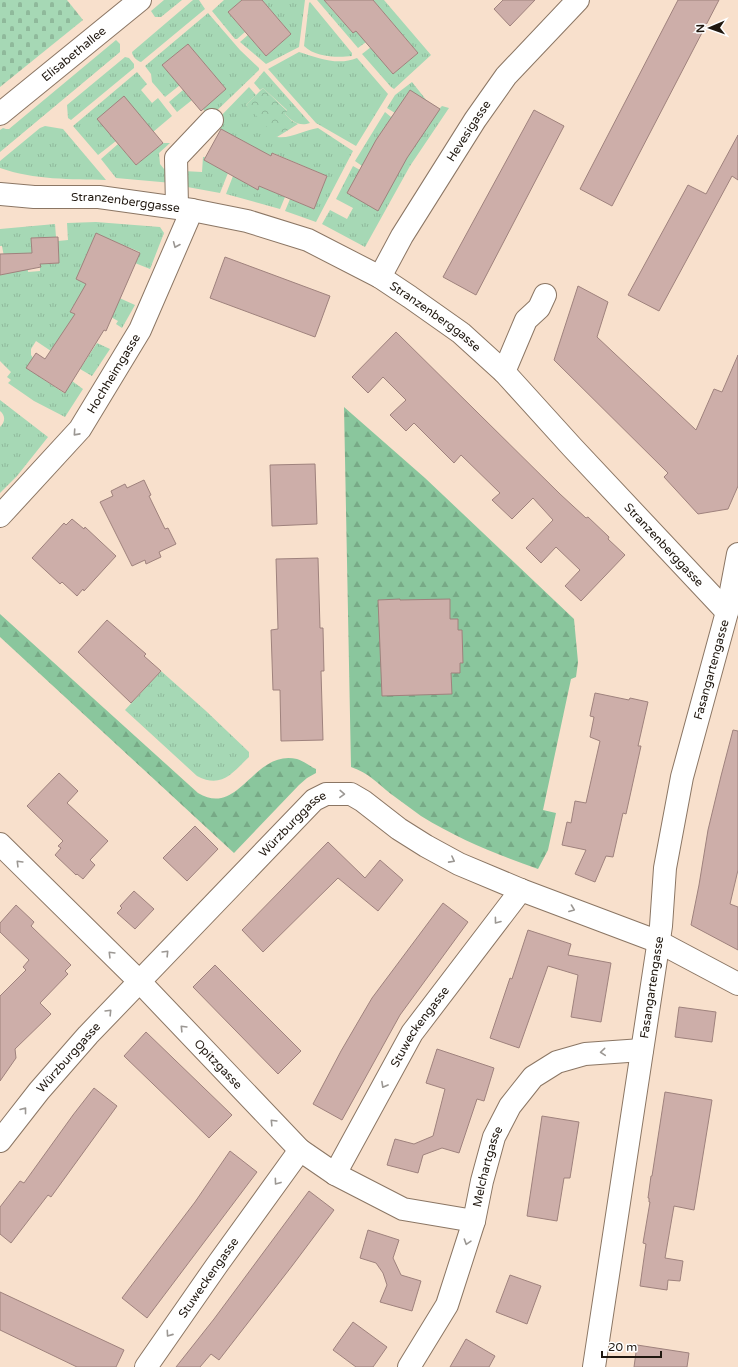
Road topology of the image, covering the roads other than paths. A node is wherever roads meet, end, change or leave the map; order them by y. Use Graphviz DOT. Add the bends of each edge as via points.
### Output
graph roads {
  1 [pos="578,0"];
  2 [pos="133,2"];
  3 [pos="3,114"];
  4 [pos="212,120"];
  5 [pos="0,194"];
  6 [pos="34,197"];
  7 [pos="0,206"];
  8 [pos="185,209"];
  9 [pos="380,277"];
  10 [pos="545,295"];
  11 [pos="504,372"];
  12 [pos="0,516"];
  13 [pos="738,554"];
  14 [pos="734,608"];
  15 [pos="0,844"];
  16 [pos="520,890"];
  17 [pos="659,942"];
  18 [pos="139,981"];
  19 [pos="738,984"];
  20 [pos="642,1050"];
  21 [pos="0,1141"];
  22 [pos="300,1150"];
  23 [pos="335,1174"];
  24 [pos="474,1221"];
  25 [pos="146,1367"];
  26 [pos="409,1367"];
  27 [pos="594,1367"];
  1 -- 9 [label="street, Hevesigasse" via="519,62 475,120 402,236"];
  2 -- 3 [label="street, Elisabethallee"];
  4 -- 8 [label="street" via="176,158"];
  5 -- 6 [label="street, Stranzenberggasse"];
  6 -- 7 [label="street, Stranzenberggasse"];
  6 -- 8 [label="street, Stranzenberggasse" via="99,197"];
  8 -- 9 [label="street, Stranzenberggasse" via="248,221 308,240"];
  8 -- 12 [label="street, Hochheimgasse, one-way" via="140,330 80,429"];
  9 -- 11 [label="street, Stranzenberggasse" via="461,333"];
  10 -- 11 [label="street" via="539,308 526,320"];
  11 -- 14 [label="street, Stranzenberggasse" via="572,447"];
  13 -- 14 [label="street, Fasangartengasse"];
  14 -- 17 [label="street, Fasangartengasse" via="682,777 665,868"];
  18 -- 15 [label="street, Opitzgasse, one-way"];
  16 -- 17 [label="street, Würzburggasse, one-way"];
  18 -- 16 [label="street, Würzburggasse, one-way" via="314,800 326,794 351,794 399,830 426,846 459,864"];
  16 -- 23 [label="street, Stuweckengasse, one-way" via="412,1033"];
  17 -- 19 [label="street, Würzburggasse"];
  17 -- 20 [label="street, Fasangartengasse"];
  21 -- 18 [label="street, Würzburggasse, one-way" via="39,1091"];
  22 -- 18 [label="street, Opitzgasse, one-way"];
  20 -- 24 [label="street, Melchartgasse, one-way" via="585,1054 558,1062 533,1077 510,1106 494,1137"];
  20 -- 27 [label="street, Fasangartengasse"];
  22 -- 23 [label="street, Opitzgasse"];
  22 -- 25 [label="street, Stuweckengasse, one-way"];
  23 -- 24 [label="street, Opitzgasse" via="403,1209"];
  24 -- 26 [label="street, Melchartgasse, one-way" via="447,1305"];
}
